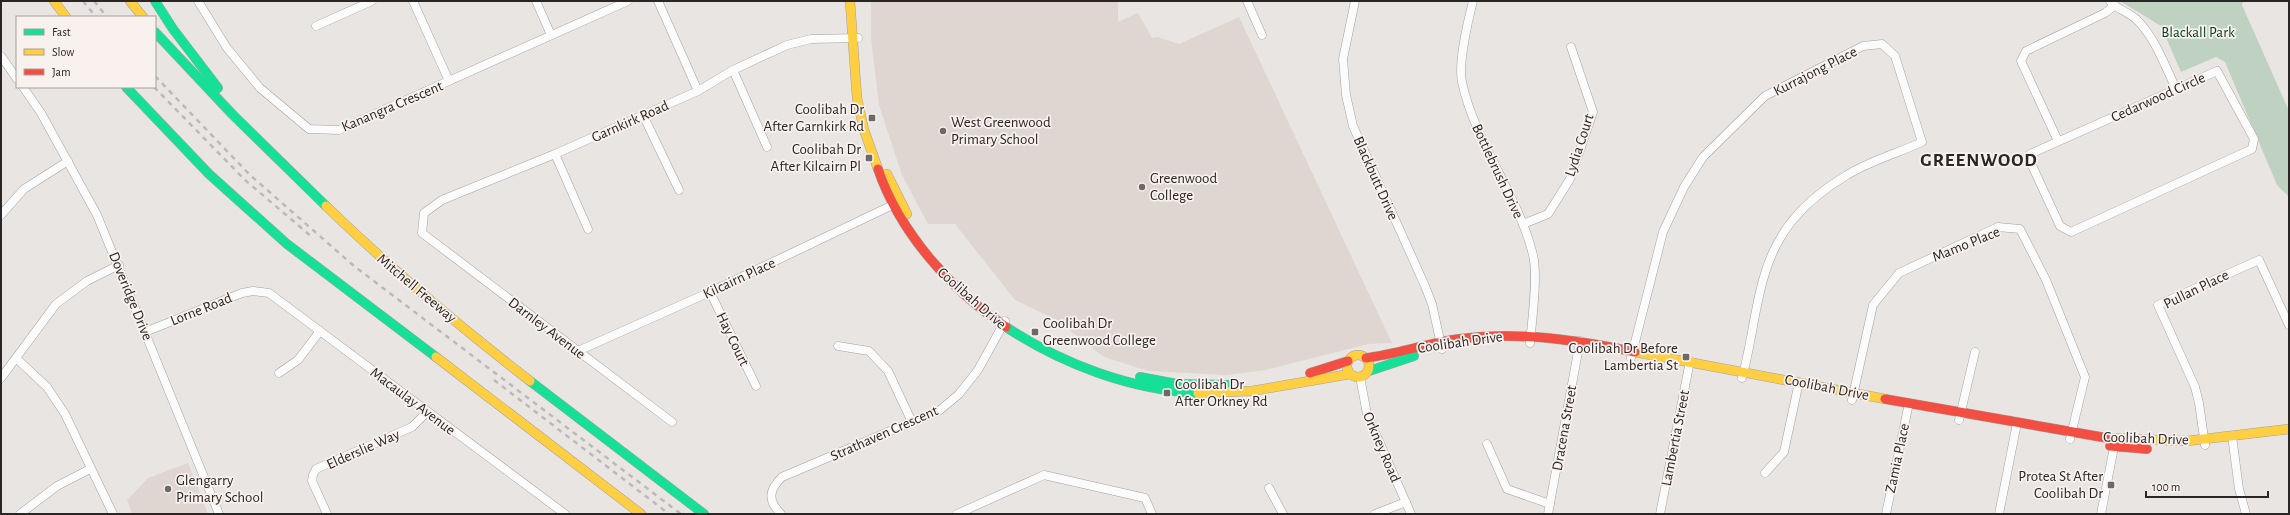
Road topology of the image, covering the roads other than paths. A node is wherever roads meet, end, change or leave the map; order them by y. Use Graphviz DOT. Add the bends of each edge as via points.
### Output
graph roads {
  1 [pos="54,1"];
  2 [pos="130,1"];
  3 [pos="155,1"];
  4 [pos="198,1"];
  5 [pos="372,1"];
  6 [pos="413,1"];
  7 [pos="536,1"];
  8 [pos="628,1"];
  9 [pos="658,1"];
  10 [pos="850,1"];
  11 [pos="857,1"];
  12 [pos="1247,1"];
  13 [pos="1355,1"];
  14 [pos="1473,1"];
  15 [pos="2112,3"];
  16 [pos="65,16"];
  17 [pos="142,16"];
  18 [pos="316,26"];
  19 [pos="156,33"];
  20 [pos="1262,35"];
  21 [pos="551,36"];
  22 [pos="854,38"];
  23 [pos="1571,47"];
  24 [pos="1,56"];
  25 [pos="733,70"];
  26 [pos="16,78"];
  27 [pos="449,81"];
  28 [pos="24,88"];
  29 [pos="127,88"];
  30 [pos="2176,89"];
  31 [pos="698,90"];
  32 [pos="644,115"];
  33 [pos="2058,141"];
  34 [pos="265,145"];
  35 [pos="767,147"];
  36 [pos="555,154"];
  37 [pos="68,161"];
  38 [pos="679,190"];
  39 [pos="896,203"];
  40 [pos="1,215"];
  41 [pos="1523,224"];
  42 [pos="588,229"];
  43 [pos="422,233"];
  44 [pos="119,265"];
  45 [pos="258,291"];
  46 [pos="710,292"];
  47 [pos="1004,323"];
  48 [pos="2289,325"];
  49 [pos="320,331"];
  50 [pos="145,332"];
  51 [pos="1530,339"];
  52 [pos="1579,345"];
  53 [pos="838,346"];
  54 [pos="1441,346"];
  55 [pos="578,351"];
  56 [pos="1975,352"];
  57 [pos="1632,354"];
  58 [pos="1366,358"];
  59 [pos="17,359"];
  60 [pos="1348,361"];
  61 [pos="1689,365"];
  62 [pos="1369,370"];
  63 [pos="279,373"];
  64 [pos="1350,374"];
  65 [pos="1743,375"];
  66 [pos="1360,377"];
  67 [pos="1,378"];
  68 [pos="1798,385"];
  69 [pos="756,386"];
  70 [pos="1852,396"];
  71 [pos="1908,406"];
  72 [pos="427,412"];
  73 [pos="1960,416"];
  74 [pos="672,422"];
  75 [pos="912,422"];
  76 [pos="2017,427"];
  77 [pos="2289,429"];
  78 [pos="2070,436"];
  79 [pos="2289,436"];
  80 [pos="2232,439"];
  81 [pos="2205,442"];
  82 [pos="2115,443"];
  83 [pos="1487,444"];
  84 [pos="90,469"];
  85 [pos="1765,473"];
  86 [pos="1269,488"];
  87 [pos="1406,502"];
  88 [pos="1550,504"];
  89 [pos="20,514"];
  90 [pos="113,514"];
  91 [pos="219,514"];
  92 [pos="327,514"];
  93 [pos="565,514"];
  94 [pos="641,514"];
  95 [pos="704,514"];
  96 [pos="780,514"];
  97 [pos="957,514"];
  98 [pos="1152,514"];
  99 [pos="1283,514"];
  100 [pos="1375,514"];
  101 [pos="1411,514"];
  102 [pos="1548,514"];
  103 [pos="1660,514"];
  104 [pos="1886,514"];
  105 [pos="1999,514"];
  106 [pos="2101,514"];
  107 [pos="2246,514"];
  1 -- 16 [label="main road"];
  2 -- 17 [label="main road"];
  3 -- 34 [label="main road" via="205,72"];
  4 -- 27 [label="street, Kanangra Crescent" via="227,48 260,88 309,129 339,130"];
  5 -- 18 [label="street"];
  6 -- 27 [label="street"];
  7 -- 21 [label="street"];
  8 -- 21 [label="street, Kanangra Crescent"];
  9 -- 31 [label="street"];
  10 -- 22 [label="main road, Coolibah Drive"];
  11 -- 22 [label="main road, Coolibah Drive"];
  12 -- 20 [label="street"];
  13 -- 54 [label="street, Blackbutt Drive" via="1342,59 1353,126 1425,286 1432,304"];
  14 -- 41 [label="street, Bottlebrush Drive" via="1465,34 1462,80 1475,124"];
  15 -- 30 [label="street" via="2135,18 2149,34"];
  15 -- 33 [label="street" via="2105,13 2026,51 2021,61"];
  19 -- 34 [label="main road, Mitchell Freeway" via="191,72"];
  21 -- 27 [label="street, Kanangra Crescent"];
  22 -- 25 [label="street, Garnkirk Road" via="799,42"];
  22 -- 39 [label="main road, Coolibah Drive" via="868,118"];
  23 -- 41 [label="street, Lydia Court" via="1593,112 1570,179 1548,214"];
  24 -- 26 [label="street"];
  25 -- 31 [label="street, Garnkirk Road"];
  25 -- 35 [label="street"];
  28 -- 37 [label="street, Doveridge Drive"];
  29 -- 94 [label="main road" via="214,180 287,244"];
  30 -- 33 [label="street, Cedarwood Circle"];
  30 -- 33 [label="street, Cedarwood Circle" via="2217,71 2254,139 2252,149 2072,232 2060,226 2029,159 2030,154"];
  31 -- 32 [label="street, Garnkirk Road"];
  32 -- 36 [label="street, Garnkirk Road"];
  32 -- 38 [label="street"];
  34 -- 95 [label="main road, Mitchell Freeway" via="367,246 479,340"];
  36 -- 42 [label="street"];
  36 -- 43 [label="street, Garnkirk Road" via="442,200 424,213"];
  37 -- 40 [label="street" via="24,189"];
  37 -- 44 [label="street, Doveridge Drive" via="97,215"];
  39 -- 46 [label="street, Kilcairn Place"];
  39 -- 47 [label="main road, Coolibah Drive" via="940,261"];
  41 -- 51 [label="street, Bottlebrush Drive" via="1534,266"];
  43 -- 55 [label="street, Darnley Avenue"];
  44 -- 50 [label="street, Doveridge Drive"];
  44 -- 59 [label="street" via="87,281 56,304"];
  45 -- 49 [label="street, Macaulay Avenue" via="274,296"];
  45 -- 50 [label="street, Lorne Road" via="242,293"];
  46 -- 55 [label="street, Kilcairn Place"];
  46 -- 69 [label="street, Hay Court"];
  47 -- 60 [label="main road, Coolibah Drive" via="1076,358 1122,373 1177,384 1250,384 1303,375"];
  47 -- 64 [label="main road, Coolibah Drive" via="1044,350 1074,364 1120,380 1175,391 1212,394 1250,391"];
  47 -- 75 [label="street, Strathaven Crescent" via="978,370 959,394 940,410"];
  48 -- 81 [label="street, Pullan Place" via="2259,260 2158,305 2195,387"];
  49 -- 63 [label="street" via="298,360"];
  49 -- 72 [label="street, Macaulay Avenue"];
  50 -- 91 [label="street, Doveridge Drive"];
  51 -- 52 [label="main road, Coolibah Drive"];
  51 -- 54 [label="main road, Coolibah Drive" via="1482,336"];
  52 -- 57 [label="main road, Coolibah Drive"];
  52 -- 88 [label="street, Dracena Street"];
  53 -- 75 [label="street" via="869,351 874,356 888,371"];
  54 -- 58 [label="main road, Coolibah Drive"];
  54 -- 62 [label="main road, Coolibah Drive"];
  55 -- 74 [label="street, Darnley Avenue"];
  56 -- 73 [label="street"];
  57 -- 61 [label="main road, Coolibah Drive"];
  57 -- 65 [label="street, Kurrajong Place" via="1663,232 1684,187 1703,157 1765,96 1863,46 1882,44 1895,56 1922,142 1848,174 1809,202 1785,228 1770,256 1762,281"];
  58 -- 60 [label="main road" via="1357,355"];
  58 -- 62 [label="main road"];
  59 -- 67 [label="street"];
  59 -- 84 [label="street" via="47,387 66,414"];
  60 -- 64 [label="main road" via="1347,369"];
  61 -- 65 [label="main road, Coolibah Drive"];
  61 -- 103 [label="street, Lambertia Street"];
  62 -- 66 [label="main road"];
  64 -- 66 [label="main road"];
  65 -- 68 [label="main road, Coolibah Drive"];
  66 -- 87 [label="street, Orkney Road" via="1367,414"];
  68 -- 70 [label="main road, Coolibah Drive"];
  68 -- 85 [label="street" via="1784,452"];
  70 -- 71 [label="main road, Coolibah Drive"];
  70 -- 78 [label="street, Mamo Place" via="1873,304 1899,274 1998,227 2020,229 2046,280 2085,377"];
  71 -- 73 [label="main road, Coolibah Drive"];
  71 -- 104 [label="street, Zamia Place"];
  72 -- 92 [label="street, Elderslie Way" via="412,427 316,469 312,481"];
  72 -- 93 [label="street, Macaulay Avenue"];
  73 -- 76 [label="main road, Coolibah Drive"];
  75 -- 96 [label="street, Strathaven Crescent" via="782,476 773,486 771,496 773,507"];
  76 -- 78 [label="main road, Coolibah Drive"];
  76 -- 105 [label="street"];
  77 -- 80 [label="main road, Coolibah Drive"];
  78 -- 82 [label="main road, Coolibah Drive"];
  79 -- 80 [label="main road, Coolibah Drive"];
  80 -- 81 [label="main road, Coolibah Drive"];
  80 -- 107 [label="street" via="2239,489"];
  81 -- 82 [label="main road, Coolibah Drive"];
  82 -- 106 [label="street"];
  83 -- 88 [label="street" via="1507,489"];
  84 -- 89 [label="street" via="57,486"];
  84 -- 90 [label="street"];
  86 -- 99 [label="street"];
  87 -- 100 [label="street"];
  87 -- 101 [label="street, Orkney Road"];
  88 -- 102 [label="street, Dracena Street"];
  97 -- 98 [label="street" via="1044,475 1145,498"];
}
